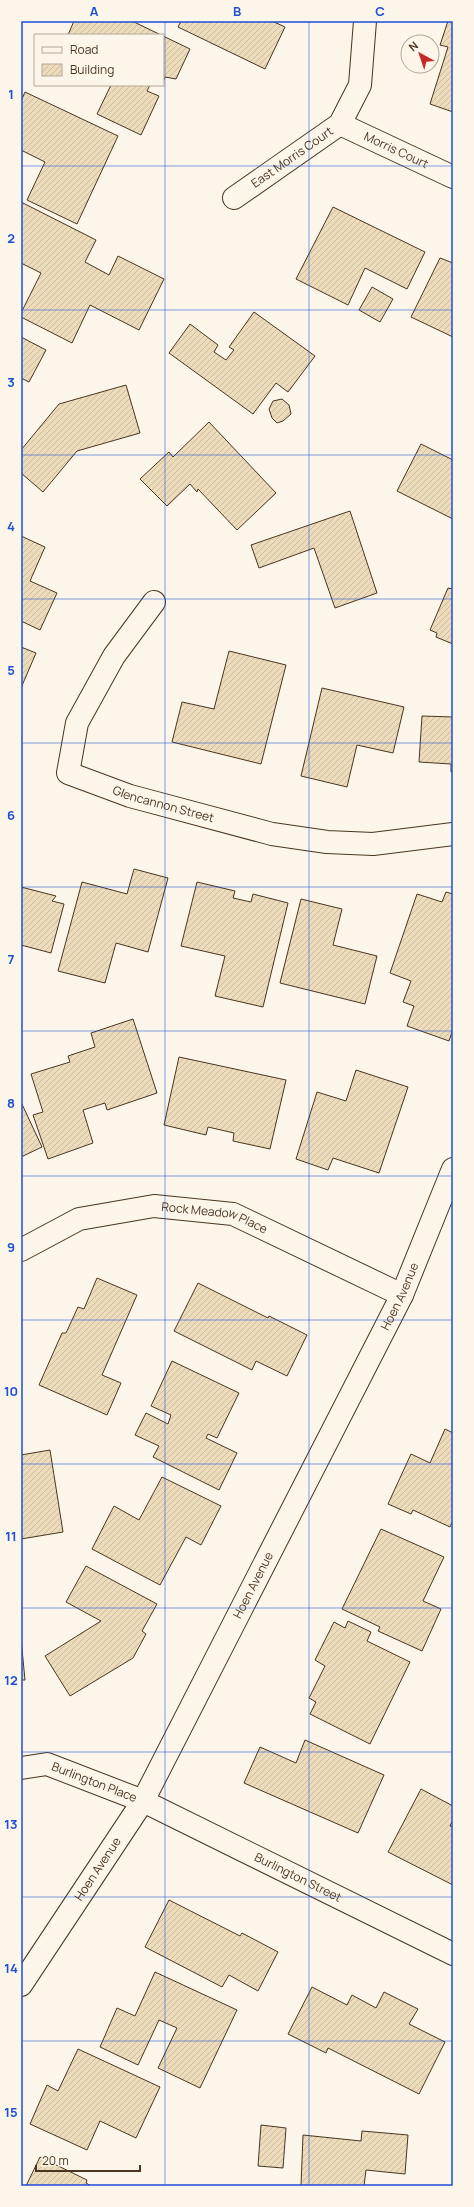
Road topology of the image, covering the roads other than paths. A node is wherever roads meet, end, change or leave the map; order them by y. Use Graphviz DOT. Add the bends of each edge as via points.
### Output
graph roads {
  1 [pos="365,21"];
  2 [pos="340,124"];
  3 [pos="453,177"];
  4 [pos="234,198"];
  5 [pos="154,602"];
  6 [pos="453,834"];
  7 [pos="453,1169"];
  8 [pos="21,1250"];
  9 [pos="402,1295"];
  10 [pos="21,1768"];
  11 [pos="143,1801"];
  12 [pos="453,1954"];
  13 [pos="21,1985"];
  1 -- 2 [label="street, East Morris Court" via="360,85"];
  2 -- 3 [label="street, Morris Court"];
  2 -- 4 [label="street, East Morris Court"];
  5 -- 6 [label="street, Glencannon Street" via="114,656 77,724 68,773 130,796 272,834 327,842 373,844"];
  7 -- 9 [label="street, Hoen Avenue"];
  8 -- 9 [label="street, Rock Meadow Place" via="79,1219 154,1206 233,1214"];
  9 -- 11 [label="street, Hoen Avenue"];
  10 -- 11 [label="street, Burlington Place" via="47,1764"];
  11 -- 12 [label="street, Burlington Street"];
  11 -- 13 [label="street, Hoen Avenue"];
}
